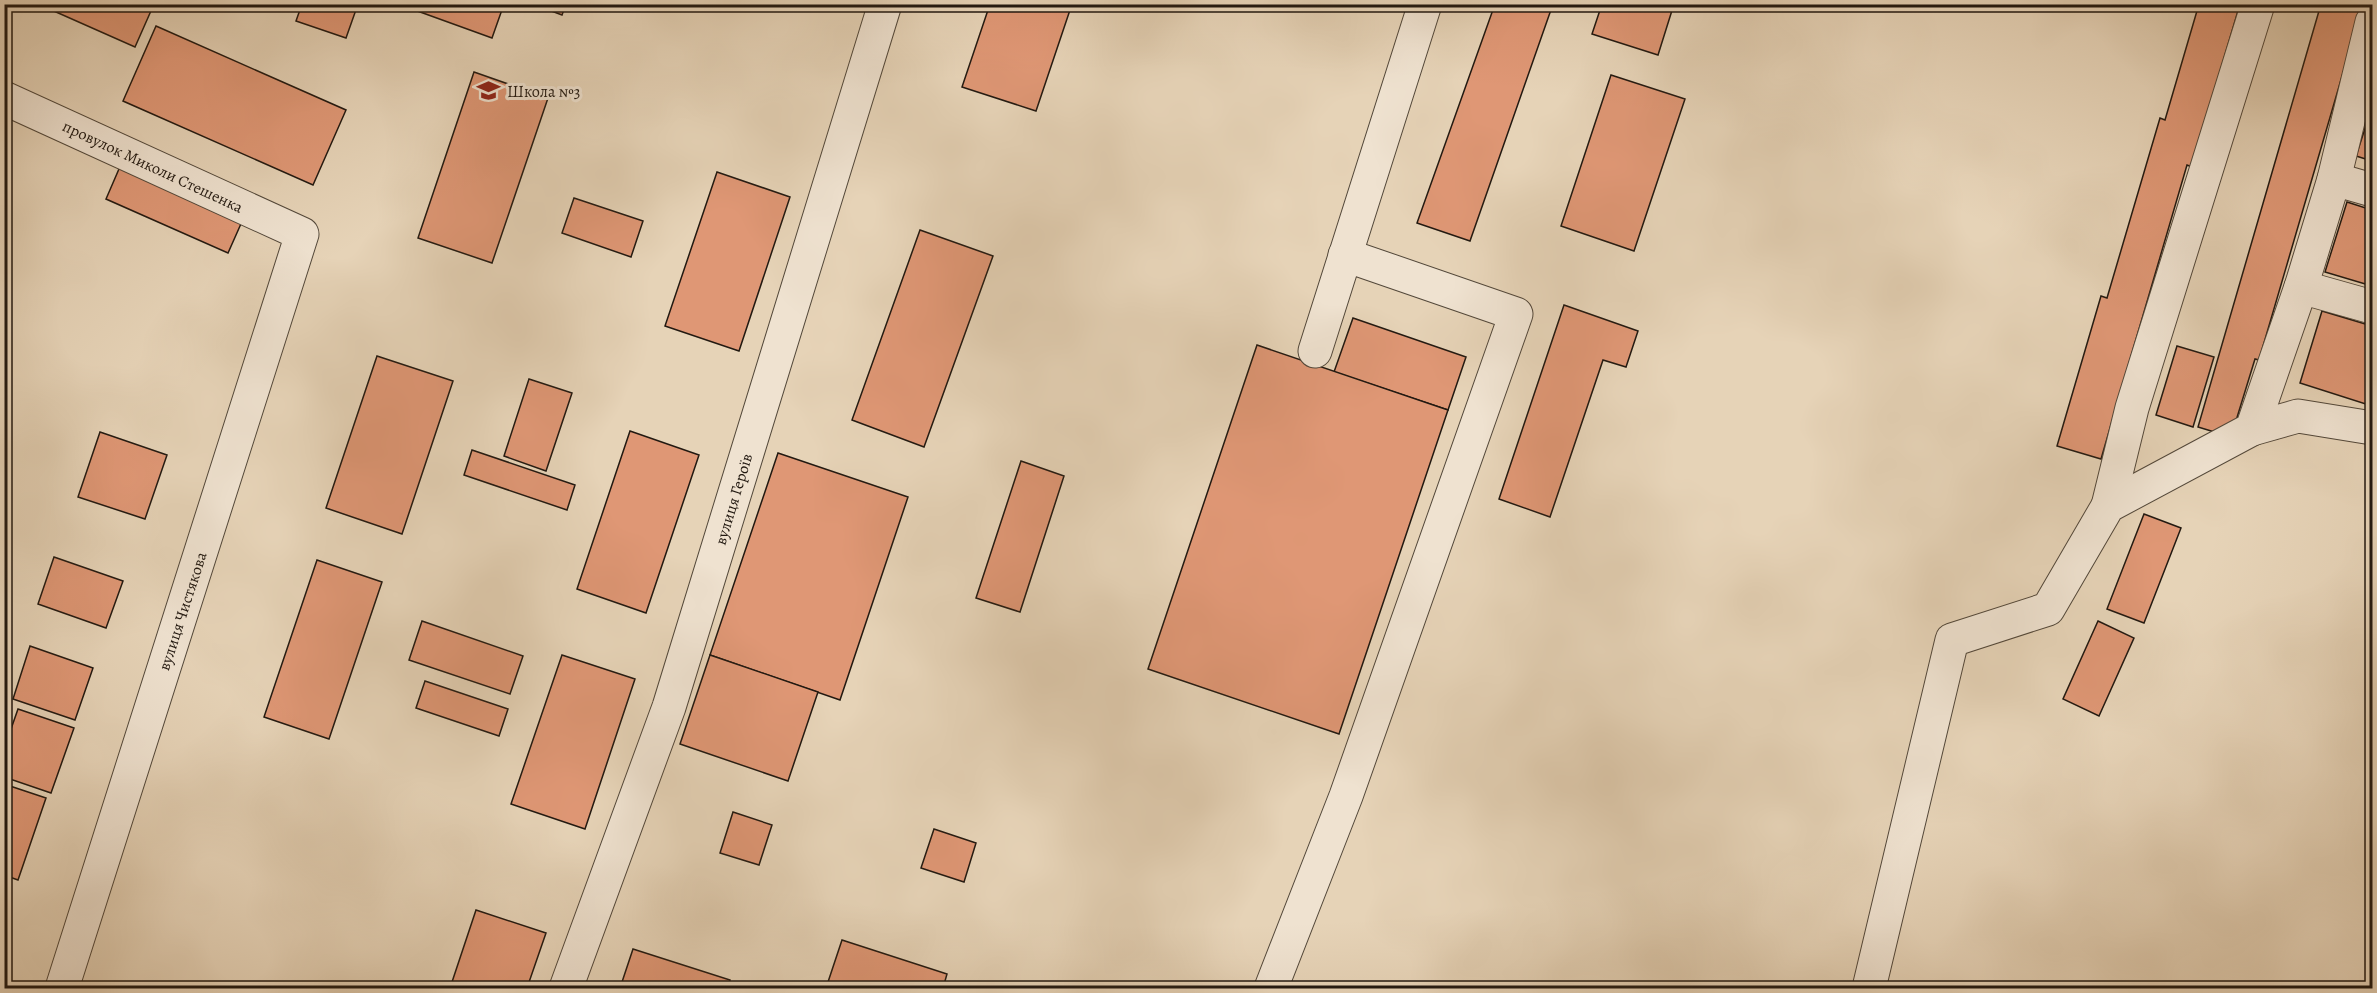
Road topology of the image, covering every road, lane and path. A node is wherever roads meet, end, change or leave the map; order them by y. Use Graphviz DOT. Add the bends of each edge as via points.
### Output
graph roads {
  1 [pos="885,4"];
  2 [pos="1425,4"];
  3 [pos="2258,4"];
  4 [pos="2373,22"];
  5 [pos="2368,66"];
  6 [pos="4,98"];
  7 [pos="2334,179"];
  8 [pos="2373,190"];
  9 [pos="302,234"];
  10 [pos="1346,255"];
  11 [pos="2301,287"];
  12 [pos="2373,307"];
  13 [pos="1315,351"];
  14 [pos="2373,428"];
  15 [pos="2252,429"];
  16 [pos="2108,506"];
  17 [pos="62,988"];
  18 [pos="566,988"];
  19 [pos="1271,988"];
  20 [pos="1869,988"];
  1 -- 18 [label="street, вулиця Героїв" via="669,707"];
  2 -- 10 [label="street"];
  3 -- 16 [label="street" via="2132,408"];
  4 -- 5 [label="street"];
  5 -- 7 [label="street"];
  6 -- 9 [label="street, провулок Миколи Стешенка"];
  7 -- 8 [label="street"];
  7 -- 11 [label="street"];
  9 -- 17 [label="street, вулиця Чистякова"];
  10 -- 13 [label="street"];
  10 -- 19 [label="street" via="1516,314 1346,796"];
  11 -- 12 [label="street"];
  11 -- 15 [label="street"];
  14 -- 15 [label="street" via="2298,416"];
  15 -- 16 [label="street"];
  16 -- 20 [label="street" via="2048,609 1953,640"];
}
